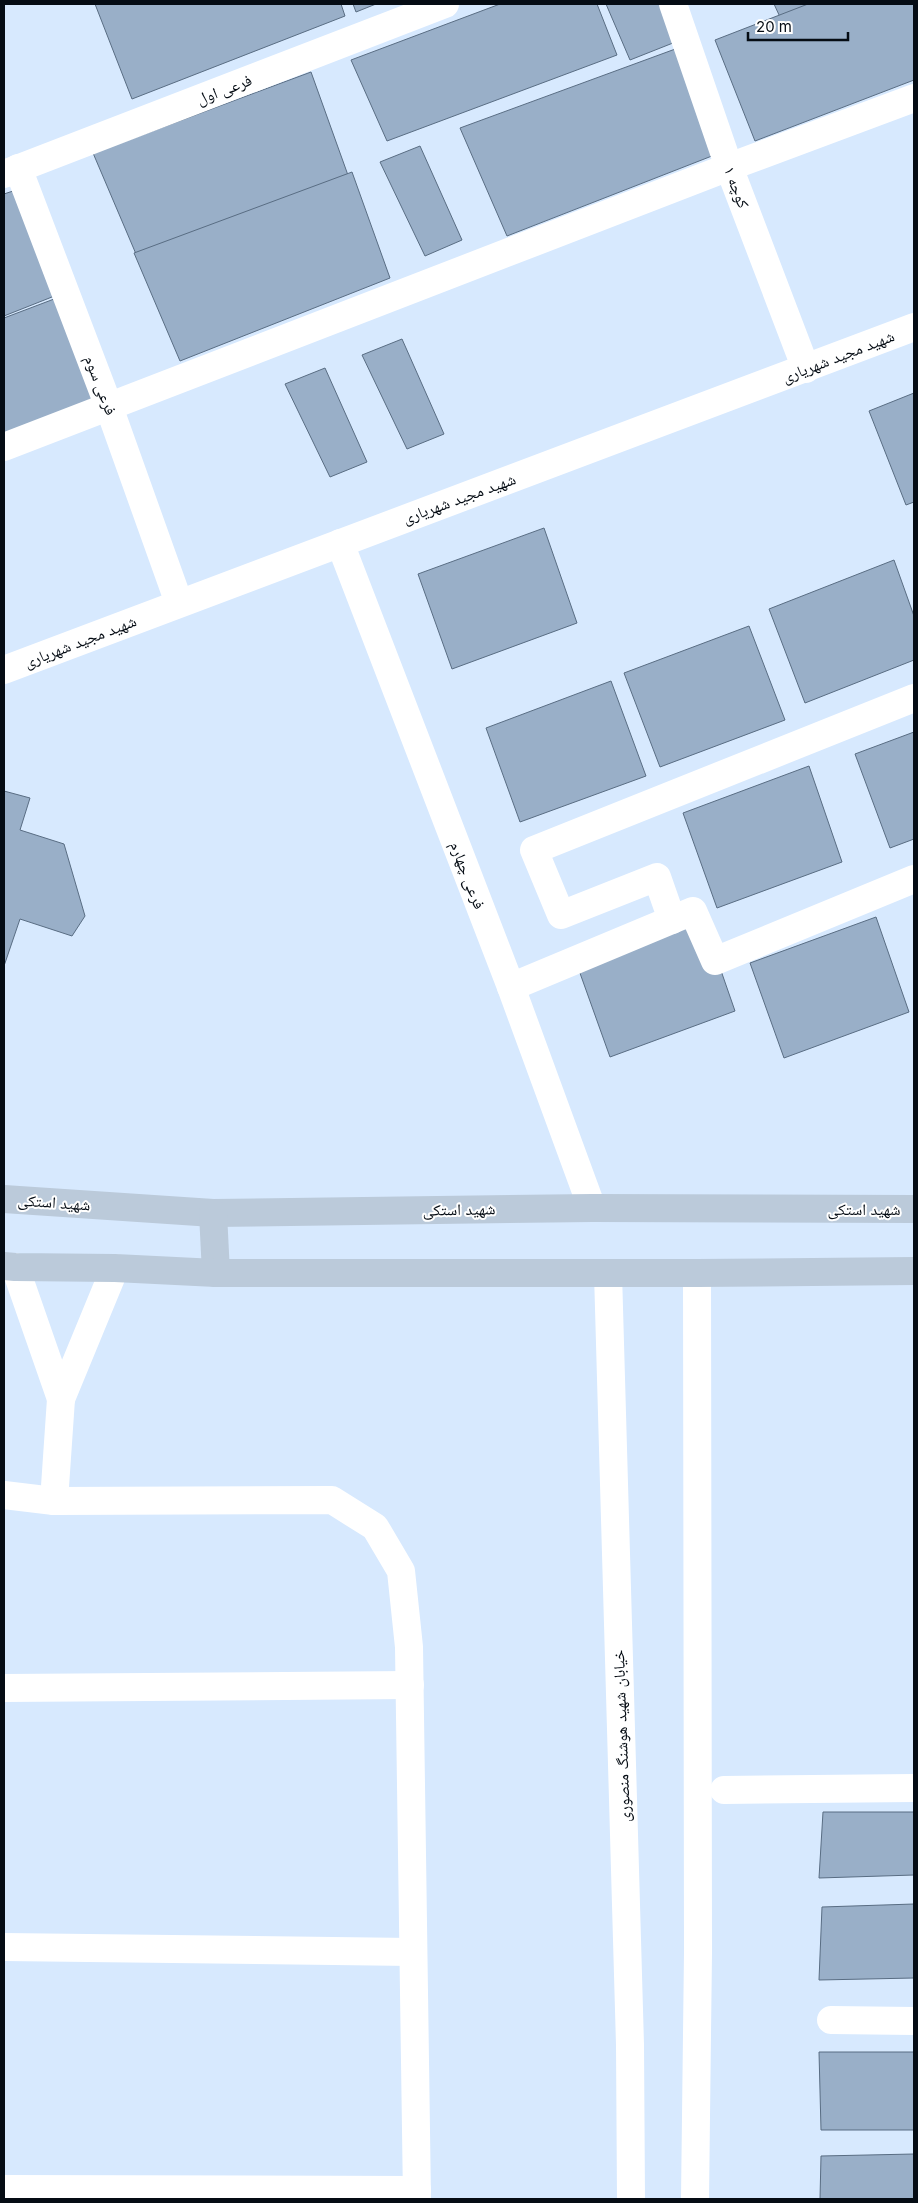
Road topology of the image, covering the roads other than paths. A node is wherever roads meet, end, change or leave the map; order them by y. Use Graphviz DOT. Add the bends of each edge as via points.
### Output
graph roads {
  1 [pos="445,4"];
  2 [pos="673,4"];
  3 [pos="914,98"];
  4 [pos="729,167"];
  5 [pos="11,171"];
  6 [pos="914,327"];
  7 [pos="806,369"];
  8 [pos="109,407"];
  9 [pos="4,447"];
  10 [pos="340,543"];
  11 [pos="179,603"];
  12 [pos="4,670"];
  13 [pos="914,698"];
  14 [pos="914,879"];
  15 [pos="672,920"];
  16 [pos="511,987"];
  17 [pos="4,1199"];
  18 [pos="592,1208"];
  19 [pos="914,1209"];
  20 [pos="213,1213"];
  21 [pos="9,1266"];
  22 [pos="115,1268"];
  23 [pos="914,1271"];
  24 [pos="216,1273"];
  25 [pos="608,1273"];
  26 [pos="697,1274"];
  27 [pos="61,1399"];
  28 [pos="4,1495"];
  29 [pos="54,1501"];
  30 [pos="410,1686"];
  31 [pos="4,1688"];
  32 [pos="914,1788"];
  33 [pos="724,1790"];
  34 [pos="4,1947"];
  35 [pos="413,1952"];
  36 [pos="831,2020"];
  37 [pos="914,2021"];
  38 [pos="4,2189"];
  39 [pos="417,2195"];
  40 [pos="631,2199"];
  41 [pos="695,2199"];
  1 -- 5 [label="street, فرعی اول"];
  2 -- 4 [label="street, کوچه ۱"];
  3 -- 4 [label="street"];
  4 -- 7 [label="street, کوچه ۱"];
  4 -- 8 [label="street"];
  5 -- 8 [label="street, فرعی سوم"];
  6 -- 7 [label="street, شهید مجید شهریاری"];
  7 -- 10 [label="street, شهید مجید شهریاری"];
  8 -- 9 [label="street"];
  8 -- 11 [label="street, فرعی سوم"];
  10 -- 11 [label="street, شهید مجید شهریاری"];
  10 -- 16 [label="street, فرعی چهارم"];
  11 -- 12 [label="street, شهید مجید شهریاری"];
  13 -- 15 [label="street" via="534,850 561,915 657,877"];
  14 -- 15 [label="street" via="715,961 693,912"];
  15 -- 16 [label="street"];
  16 -- 18 [label="street, فرعی چهارم"];
  17 -- 20 [label="main road, شهید استکی"];
  18 -- 19 [label="main road, شهید استکی"];
  18 -- 20 [label="main road, شهید استکی"];
  20 -- 24 [label="main road"];
  21 -- 22 [label="main road"];
  21 -- 27 [label="street"];
  22 -- 24 [label="main road"];
  22 -- 27 [label="street"];
  23 -- 26 [label="main road"];
  24 -- 25 [label="main road"];
  25 -- 26 [label="main road"];
  25 -- 40 [label="street, خیابان شهید هوشنگ منصوری" via="630,2045"];
  26 -- 41 [label="street"];
  27 -- 29 [label="street"];
  28 -- 29 [label="street"];
  29 -- 30 [label="street" via="332,1500 375,1527 401,1571"];
  30 -- 31 [label="street"];
  30 -- 35 [label="street"];
  32 -- 33 [label="street"];
  34 -- 35 [label="street"];
  35 -- 39 [label="street"];
  36 -- 37 [label="street"];
  38 -- 39 [label="street"];
}
